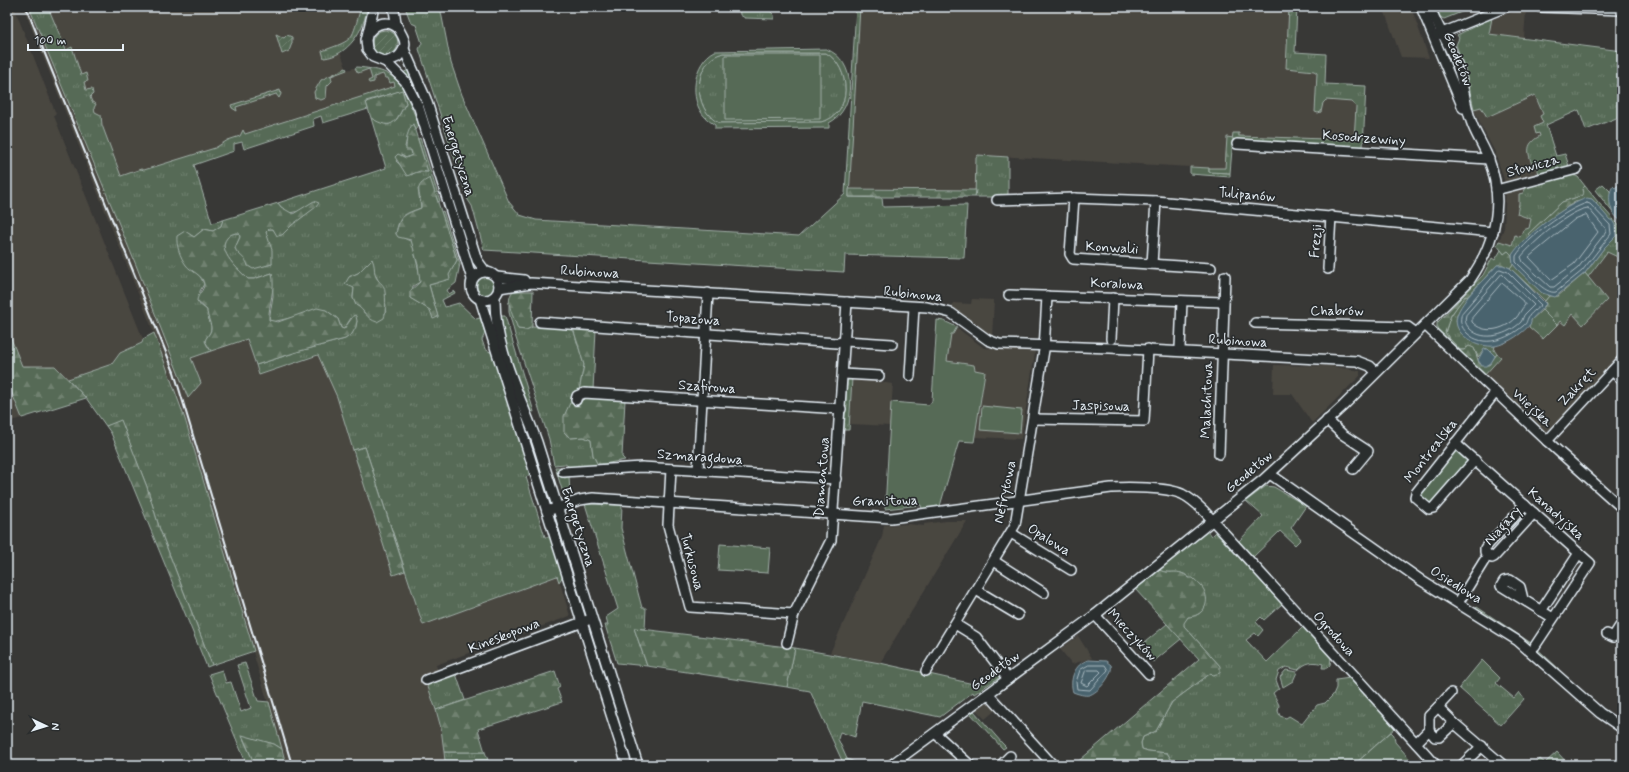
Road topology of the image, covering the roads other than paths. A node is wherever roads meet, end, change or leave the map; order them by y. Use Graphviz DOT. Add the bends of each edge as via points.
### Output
graph roads {
  1 [pos="374,7"];
  2 [pos="394,7"];
  3 [pos="1421,7"];
  4 [pos="1430,7"];
  5 [pos="1506,7"];
  6 [pos="1540,7"];
  7 [pos="1622,10"];
  8 [pos="398,28"];
  9 [pos="1438,34"];
  10 [pos="367,35"];
  11 [pos="404,49"];
  12 [pos="386,62"];
  13 [pos="1237,144"];
  14 [pos="1489,159"];
  15 [pos="1577,169"];
  16 [pos="1496,190"];
  17 [pos="1074,198"];
  18 [pos="997,200"];
  19 [pos="1156,201"];
  20 [pos="1331,216"];
  21 [pos="1493,232"];
  22 [pos="1152,264"];
  23 [pos="1211,268"];
  24 [pos="1328,269"];
  25 [pos="485,271"];
  26 [pos="1225,276"];
  27 [pos="497,277"];
  28 [pos="472,279"];
  29 [pos="531,283"];
  30 [pos="499,288"];
  31 [pos="708,293"];
  32 [pos="1009,294"];
  33 [pos="1047,296"];
  34 [pos="495,297"];
  35 [pos="1112,298"];
  36 [pos="480,299"];
  37 [pos="1182,301"];
  38 [pos="847,302"];
  39 [pos="1223,302"];
  40 [pos="914,307"];
  41 [pos="540,322"];
  42 [pos="1255,323"];
  43 [pos="1425,325"];
  44 [pos="1416,333"];
  45 [pos="706,334"];
  46 [pos="1111,339"];
  47 [pos="845,341"];
  48 [pos="892,344"];
  49 [pos="1045,345"];
  50 [pos="1180,348"];
  51 [pos="1148,350"];
  52 [pos="1222,355"];
  53 [pos="1622,360"];
  54 [pos="1612,370"];
  55 [pos="1376,372"];
  56 [pos="843,374"];
  57 [pos="879,376"];
  58 [pos="910,376"];
  59 [pos="1622,380"];
  60 [pos="1495,393"];
  61 [pos="576,400"];
  62 [pos="703,401"];
  63 [pos="841,409"];
  64 [pos="1034,419"];
  65 [pos="1328,420"];
  66 [pos="1547,441"];
  67 [pos="1455,443"];
  68 [pos="1219,454"];
  69 [pos="1475,460"];
  70 [pos="672,469"];
  71 [pos="1354,469"];
  72 [pos="698,471"];
  73 [pos="563,472"];
  74 [pos="1270,474"];
  75 [pos="836,480"];
  76 [pos="1019,502"];
  77 [pos="669,504"];
  78 [pos="1525,505"];
  79 [pos="557,507"];
  80 [pos="1622,508"];
  81 [pos="547,511"];
  82 [pos="1534,513"];
  83 [pos="834,515"];
  84 [pos="1213,521"];
  85 [pos="1012,533"];
  86 [pos="1579,553"];
  87 [pos="994,561"];
  88 [pos="1484,562"];
  89 [pos="1071,570"];
  90 [pos="1501,586"];
  91 [pos="976,590"];
  92 [pos="1044,592"];
  93 [pos="1458,603"];
  94 [pos="1541,611"];
  95 [pos="794,614"];
  96 [pos="1018,615"];
  97 [pos="1095,615"];
  98 [pos="1553,618"];
  99 [pos="592,619"];
  100 [pos="583,622"];
  101 [pos="955,624"];
  102 [pos="1622,624"];
  103 [pos="1607,634"];
  104 [pos="787,644"];
  105 [pos="1535,646"];
  106 [pos="926,671"];
  107 [pos="1149,674"];
  108 [pos="1008,679"];
  109 [pos="426,680"];
  110 [pos="1451,693"];
  111 [pos="988,694"];
  112 [pos="1438,707"];
  113 [pos="1454,723"];
  114 [pos="1622,728"];
  115 [pos="1429,730"];
  116 [pos="935,733"];
  117 [pos="1416,743"];
  118 [pos="1482,746"];
  119 [pos="1010,756"];
  120 [pos="627,765"];
  121 [pos="638,765"];
  122 [pos="891,765"];
  123 [pos="970,765"];
  124 [pos="1001,765"];
  125 [pos="1053,765"];
  126 [pos="1436,765"];
  127 [pos="1462,765"];
  128 [pos="1503,765"];
  1 -- 10 [label="street, Energetyczna"];
  2 -- 8 [label="street, Energetyczna"];
  3 -- 9 [label="street, Geodetów"];
  4 -- 9 [label="street, Geodetów"];
  5 -- 9 [label="street"];
  6 -- 7 [label="street"];
  8 -- 10 [label="street" via="390,23 381,23"];
  8 -- 11 [label="street, Energetyczna" via="405,40"];
  9 -- 14 [label="street, Geodetów" via="1465,115 1471,121"];
  10 -- 12 [label="street, Energetyczna" via="366,45 370,53 376,60"];
  11 -- 12 [label="street" via="395,60"];
  11 -- 25 [label="street, Energetyczna" via="429,108 477,260"];
  12 -- 28 [label="street, Energetyczna" via="405,81 419,108"];
  13 -- 14 [label="street, Kosodrzewiny"];
  14 -- 16 [label="street, Geodetów"];
  15 -- 16 [label="street, Słowicza"];
  16 -- 21 [label="street, Geodetów"];
  17 -- 18 [label="street, Tulipanów"];
  17 -- 19 [label="street, Tulipanów"];
  17 -- 22 [label="street, Konwalii" via="1070,254 1073,259"];
  19 -- 20 [label="street, Tulipanów"];
  19 -- 22 [label="street"];
  20 -- 21 [label="street, Tulipanów"];
  20 -- 24 [label="street, Frezji"];
  21 -- 43 [label="street, Geodetów" via="1484,258 1470,280"];
  22 -- 23 [label="street, Konwalii"];
  25 -- 27 [label="street"];
  25 -- 28 [label="street"];
  26 -- 39 [label="street, Malachitowa"];
  27 -- 29 [label="street, Rubinowa" via="526,280"];
  27 -- 30 [label="street"];
  28 -- 36 [label="street, Energetyczna" via="472,290"];
  29 -- 30 [label="street, Rubinowa"];
  29 -- 31 [label="street, Rubinowa"];
  30 -- 34 [label="street, Energetyczna"];
  31 -- 38 [label="street, Rubinowa"];
  31 -- 45 [label="street"];
  32 -- 33 [label="street, Koralowa"];
  33 -- 35 [label="street, Koralowa"];
  33 -- 49 [label="street, Nefrytowa"];
  34 -- 36 [label="street" via="488,300"];
  34 -- 79 [label="street, Energetyczna" via="498,334"];
  35 -- 37 [label="street, Koralowa"];
  35 -- 46 [label="street"];
  36 -- 81 [label="street, Energetyczna"];
  37 -- 39 [label="street, Koralowa"];
  37 -- 50 [label="street"];
  38 -- 40 [label="street, Rubinowa"];
  38 -- 47 [label="street, Diamentowa"];
  39 -- 52 [label="street, Malachitowa"];
  40 -- 49 [label="street, Rubinowa" via="949,312 993,342"];
  40 -- 58 [label="street"];
  41 -- 45 [label="street, Topazowa"];
  42 -- 44 [label="street, Chabrów" via="1408,327"];
  43 -- 44 [label="street, Geodetów"];
  43 -- 60 [label="street, Wiejska"];
  44 -- 55 [label="street, Geodetów"];
  45 -- 47 [label="street, Topazowa" via="838,343"];
  45 -- 62 [label="street"];
  47 -- 48 [label="street, Topazowa"];
  47 -- 56 [label="street, Diamentowa"];
  49 -- 51 [label="street, Rubinowa"];
  49 -- 64 [label="street, Nefrytowa"];
  51 -- 52 [label="street, Rubinowa"];
  51 -- 64 [label="street, Jaspisowa" via="1144,421"];
  52 -- 55 [label="street, Rubinowa" via="1357,361 1370,366"];
  52 -- 68 [label="street, Malachitowa"];
  53 -- 54 [label="street, Zakręt"];
  54 -- 59 [label="street, Zakręt"];
  54 -- 66 [label="street, Zakręt"];
  55 -- 65 [label="street, Geodetów"];
  56 -- 57 [label="street"];
  56 -- 63 [label="street, Diamentowa"];
  60 -- 66 [label="street, Wiejska"];
  60 -- 67 [label="street, Montrealska"];
  61 -- 62 [label="street, Szafirowa" via="577,396 584,393"];
  62 -- 63 [label="street, Szafirowa"];
  62 -- 72 [label="street"];
  63 -- 75 [label="street, Diamentowa"];
  64 -- 76 [label="street, Nefrytowa"];
  65 -- 71 [label="street" via="1342,434 1368,451"];
  65 -- 74 [label="street, Geodetów"];
  66 -- 80 [label="street, Wiejska"];
  67 -- 69 [label="street, Kanadyjska"];
  67 -- 69 [label="street, Montrealska" via="1414,495 1421,504 1429,509 1433,508"];
  69 -- 78 [label="street, Kanadyjska"];
  70 -- 72 [label="street, Szmaragdowa"];
  70 -- 73 [label="street, Szmaragdowa" via="642,467"];
  70 -- 77 [label="street, Turkusowa"];
  72 -- 75 [label="street, Szmaragdowa"];
  74 -- 84 [label="street, Geodetów"];
  74 -- 93 [label="street, Osiedlowa" via="1422,581"];
  75 -- 83 [label="street, Diamentowa"];
  76 -- 83 [label="street, Granitowa" via="891,518"];
  76 -- 84 [label="street, Granitowa" via="1127,487 1180,493 1188,497"];
  76 -- 85 [label="street, Nefrytowa"];
  77 -- 79 [label="street, Granitowa" via="587,498"];
  77 -- 83 [label="street, Granitowa"];
  77 -- 95 [label="street, Turkusowa" via="668,525 690,607"];
  78 -- 82 [label="street, Kanadyjska"];
  78 -- 82 [label="street, Niagary" via="1485,548 1487,555 1494,557"];
  79 -- 81 [label="street, Granitowa"];
  79 -- 99 [label="street, Energetyczna"];
  81 -- 100 [label="street, Energetyczna"];
  82 -- 86 [label="street, Kanadyjska"];
  83 -- 95 [label="street, Diamentowa" via="828,550"];
  84 -- 97 [label="street, Geodetów"];
  84 -- 117 [label="street, Ogrodowa"];
  85 -- 87 [label="street, Nefrytowa"];
  85 -- 89 [label="street, Opalowa"];
  86 -- 94 [label="street"];
  86 -- 98 [label="street, Kanadyjska" via="1590,563"];
  87 -- 91 [label="street, Nefrytowa"];
  87 -- 92 [label="street"];
  88 -- 93 [label="street"];
  90 -- 94 [label="street" via="1506,579 1520,586 1522,599"];
  91 -- 96 [label="street"];
  91 -- 101 [label="street, Nefrytowa"];
  93 -- 114 [label="street, Osiedlowa" via="1518,641 1600,713"];
  94 -- 98 [label="street"];
  95 -- 104 [label="street, Diamentowa"];
  97 -- 107 [label="street, Mieczyków"];
  97 -- 108 [label="street, Geodetów"];
  98 -- 105 [label="street, Kanadyjska"];
  99 -- 100 [label="street, Kineskopowa"];
  99 -- 121 [label="street, Energetyczna"];
  100 -- 109 [label="street, Kineskopowa"];
  100 -- 120 [label="street, Energetyczna"];
  101 -- 106 [label="street, Nefrytowa"];
  101 -- 108 [label="street" via="976,637"];
  102 -- 103 [label="street" via="1613,638"];
  108 -- 111 [label="street, Geodetów"];
  110 -- 112 [label="street"];
  111 -- 116 [label="street, Geodetów"];
  111 -- 125 [label="street"];
  112 -- 113 [label="street"];
  112 -- 115 [label="street" via="1429,716"];
  113 -- 115 [label="street" via="1439,737 1435,737"];
  113 -- 118 [label="street"];
  115 -- 117 [label="street"];
  116 -- 122 [label="street, Geodetów"];
  116 -- 123 [label="street"];
  117 -- 126 [label="street, Ogrodowa"];
  118 -- 127 [label="street"];
  118 -- 128 [label="street"];
  119 -- 124 [label="street"];
}
